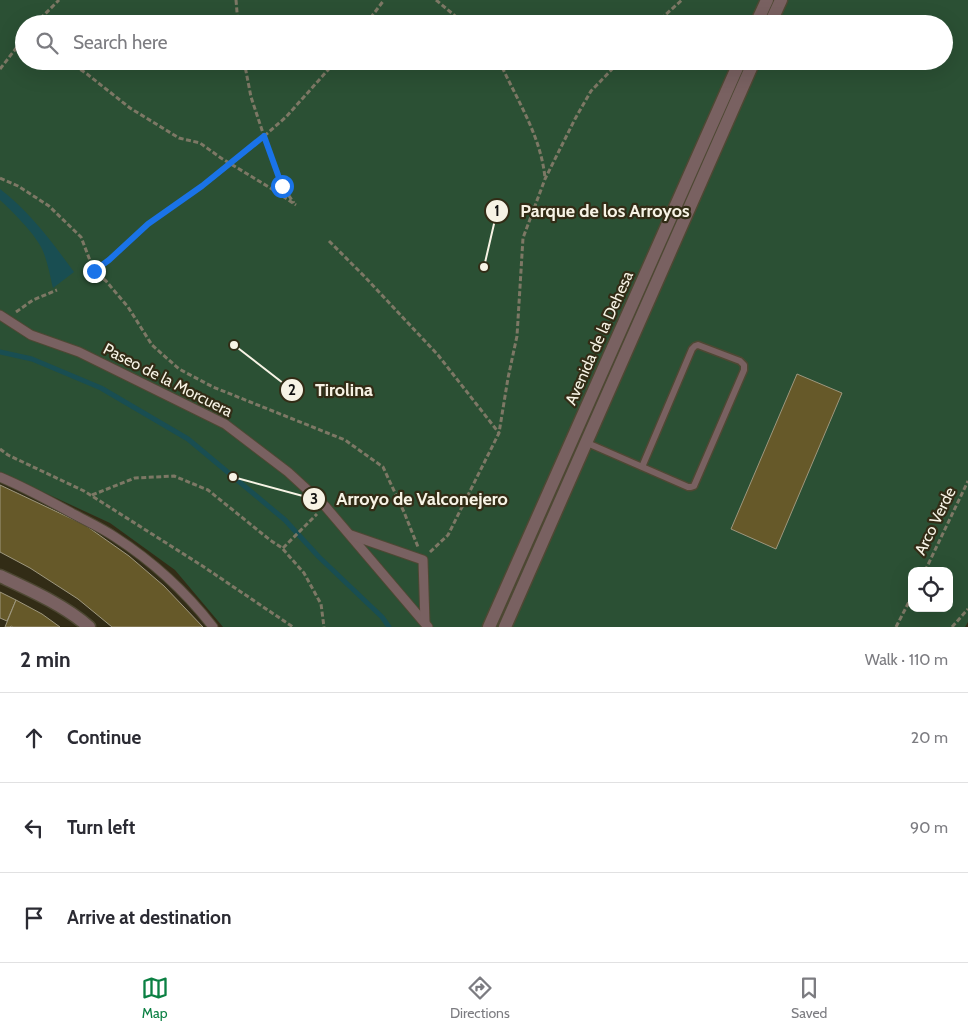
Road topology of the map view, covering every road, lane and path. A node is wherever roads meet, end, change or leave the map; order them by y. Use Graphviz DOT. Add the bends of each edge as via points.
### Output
graph roads {
  1 [pos="59,0"];
  2 [pos="236,0"];
  3 [pos="384,0"];
  4 [pos="436,0"];
  5 [pos="682,0"];
  6 [pos="767,0"];
  7 [pos="781,0"];
  8 [pos="44,15"];
  9 [pos="237,15"];
  10 [pos="373,15"];
  11 [pos="454,15"];
  12 [pos="664,15"];
  13 [pos="760,15"];
  14 [pos="774,15"];
  15 [pos="15,50"];
  16 [pos="0,69"];
  17 [pos="81,70"];
  18 [pos="246,70"];
  19 [pos="328,70"];
  20 [pos="503,70"];
  21 [pos="611,70"];
  22 [pos="736,70"];
  23 [pos="750,70"];
  24 [pos="264,136"];
  25 [pos="231,163"];
  26 [pos="0,178"];
  27 [pos="545,179"];
  28 [pos="329,241"];
  29 [pos="94,271"];
  30 [pos="57,290"];
  31 [pos="1,316"];
  32 [pos="499,433"];
  33 [pos="585,442"];
  34 [pos="0,449"];
  35 [pos="642,467"];
  36 [pos="0,477"];
  37 [pos="968,481"];
  38 [pos="91,495"];
  39 [pos="325,506"];
  40 [pos="349,535"];
  41 [pos="282,548"];
  42 [pos="423,560"];
  43 [pos="927,567"];
  44 [pos="0,576"];
  45 [pos="908,604"];
  46 [pos="968,608"];
  47 [pos="427,625"];
  48 [pos="89,627"];
  49 [pos="213,627"];
  50 [pos="293,627"];
  51 [pos="324,627"];
  52 [pos="489,627"];
  53 [pos="505,627"];
  54 [pos="896,627"];
  55 [pos="952,627"];
  1 -- 8 [label="path"];
  2 -- 9 [label="path"];
  3 -- 10 [label="path"];
  4 -- 11 [label="path"];
  5 -- 12 [label="path"];
  6 -- 13 [label="street"];
  7 -- 14 [label="street"];
  15 -- 16 [label="path"];
  17 -- 25 [label="path" via="130,108 179,138 200,143"];
  18 -- 24 [label="path"];
  19 -- 24 [label="path" via="286,117"];
  20 -- 27 [label="path" via="535,136"];
  21 -- 27 [label="path" via="591,91"];
  22 -- 52 [label="street, Avenida de la Dehesa"];
  23 -- 33 [label="street, Avenida de la Dehesa"];
  24 -- 25 [label="path"];
  24 -- 25 [label="path" via="282,186 296,206"];
  25 -- 29 [label="path" via="148,224"];
  26 -- 29 [label="path" via="49,206 81,237"];
  27 -- 32 [label="path" via="524,238 517,336"];
  28 -- 32 [label="path" via="438,354"];
  29 -- 42 [label="path" via="128,307 152,345 179,369 345,440 383,467"];
  30 -- 31 [label="path" via="19,311"];
  31 -- 39 [label="street, Paseo de la Morcuera" via="31,335 79,352 225,424 288,472"];
  32 -- 42 [label="path" via="448,535"];
  33 -- 35 [label="lane"];
  33 -- 53 [label="street, Avenida de la Dehesa"];
  34 -- 38 [label="path"];
  35 -- 35 [label="lane" via="688,487 694,486 744,370 740,361 694,346"];
  36 -- 49 [label="street" via="114,536 143,556 201,611"];
  37 -- 43 [label="path, Arco Verde"];
  38 -- 41 [label="path" via="135,478 174,476 208,490"];
  38 -- 50 [label="path"];
  39 -- 40 [label="street, Paseo de la Morcuera"];
  39 -- 41 [label="path"];
  40 -- 42 [label="street"];
  40 -- 47 [label="street, Paseo de la Morcuera"];
  41 -- 51 [label="path" via="304,572 321,604"];
  42 -- 47 [label="street"];
  44 -- 48 [label="street" via="34,592"];
  45 -- 54 [label="path"];
  46 -- 55 [label="path"];
}
